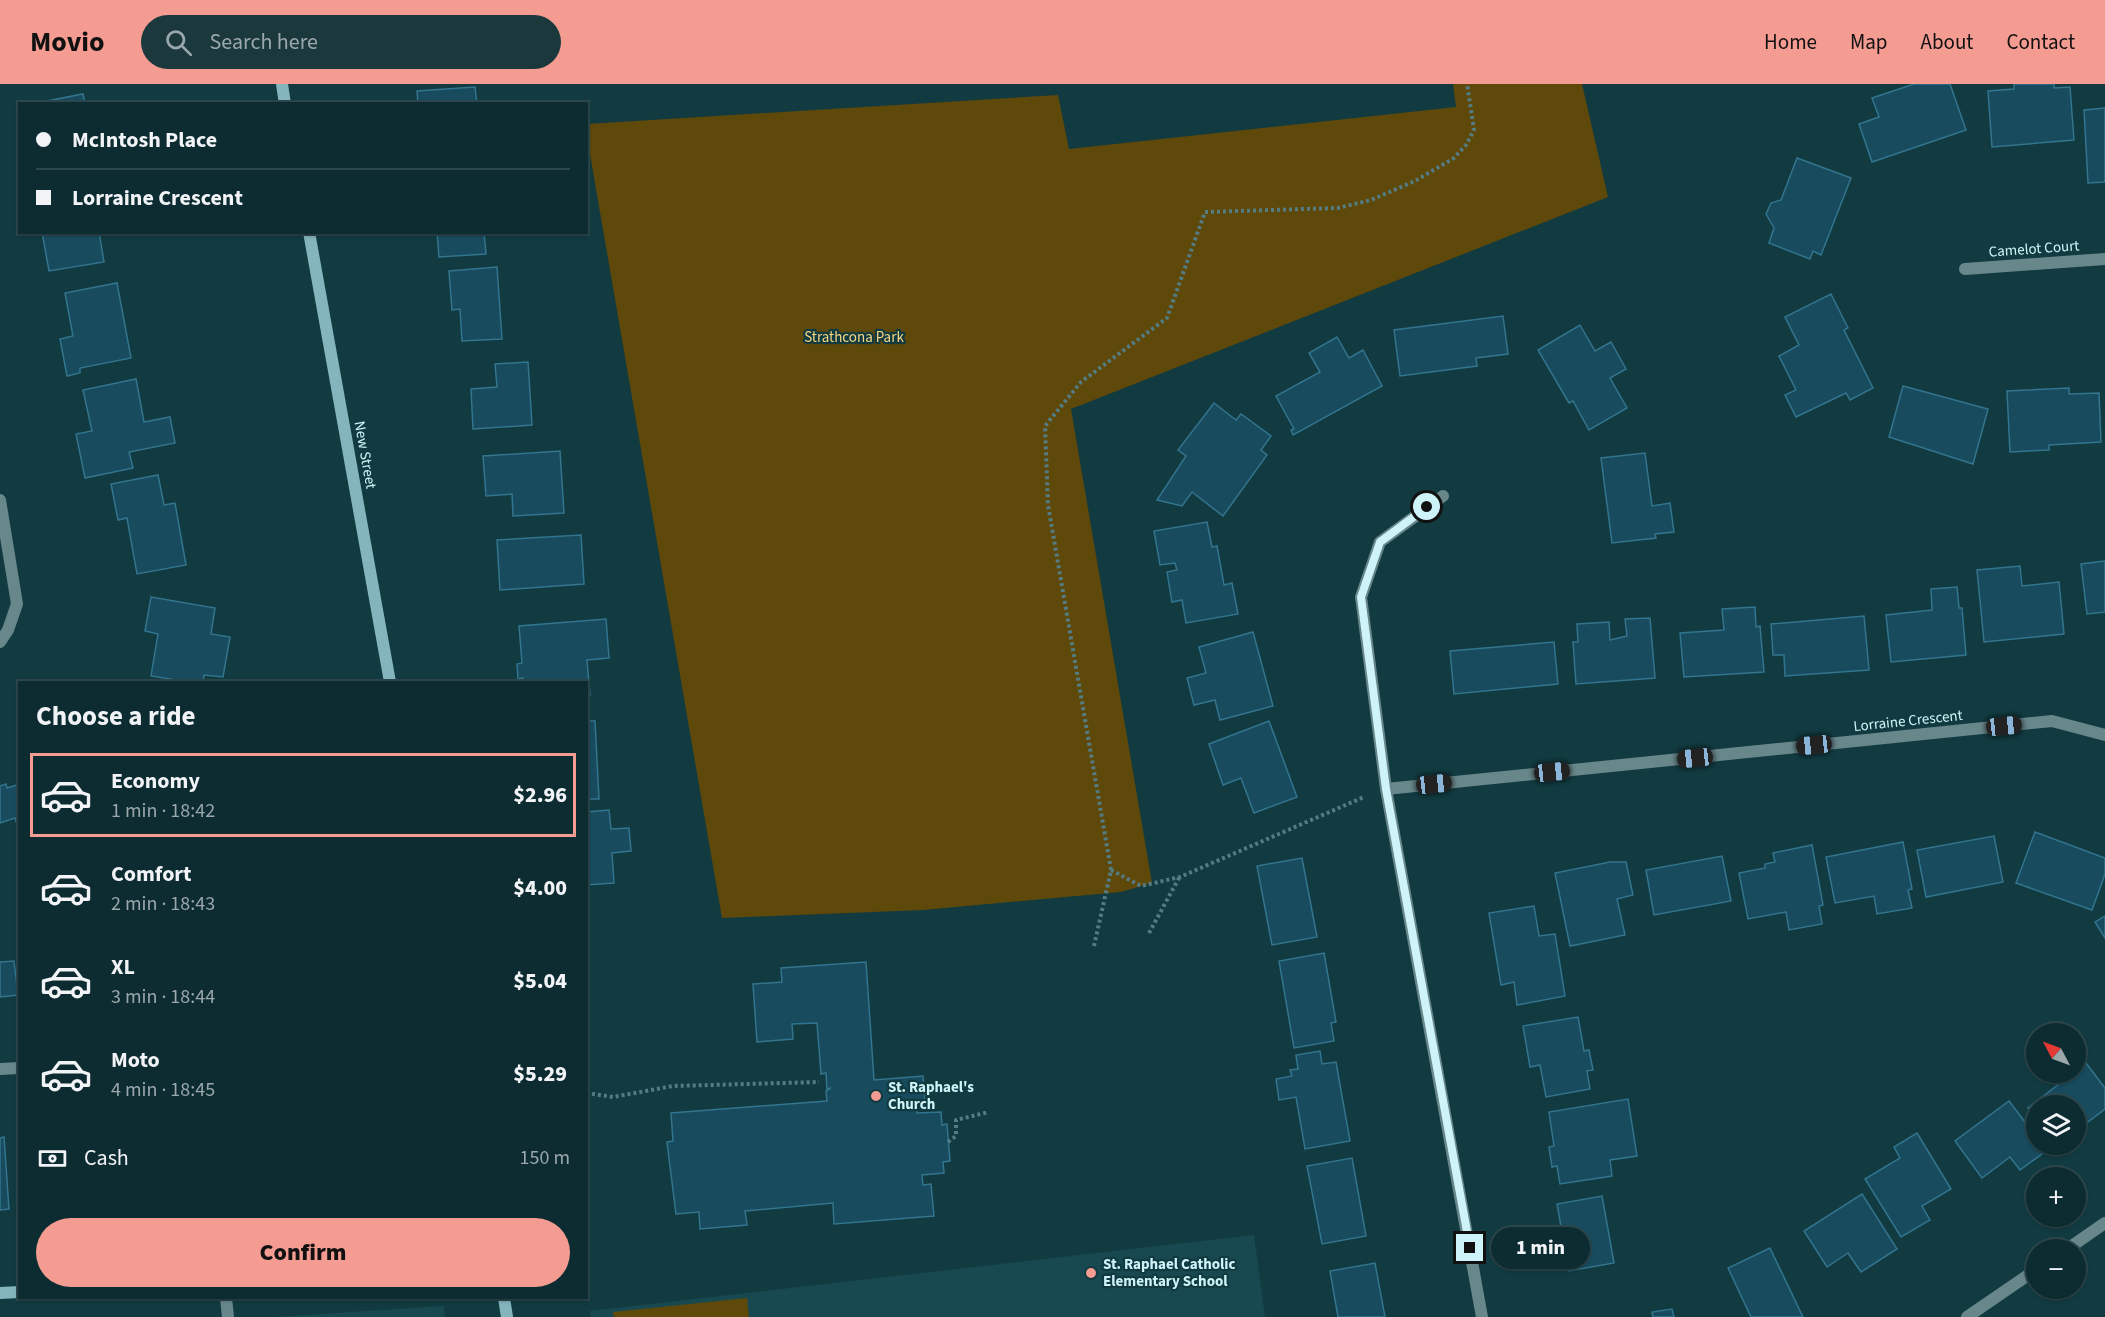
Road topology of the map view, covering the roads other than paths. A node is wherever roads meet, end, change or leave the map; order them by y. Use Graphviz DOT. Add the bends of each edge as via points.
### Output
graph roads {
  1 [pos="282,84"];
  2 [pos="285,102"];
  3 [pos="309,234"];
  4 [pos="2105,259"];
  5 [pos="1965,269"];
  6 [pos="1443,496"];
  7 [pos="0,500"];
  8 [pos="0,642"];
  9 [pos="390,681"];
  10 [pos="2105,735"];
  11 [pos="1386,789"];
  12 [pos="18,1068"];
  13 [pos="0,1069"];
  14 [pos="2105,1222"];
  15 [pos="2081,1239"];
  16 [pos="2026,1277"];
  17 [pos="18,1292"];
  18 [pos="0,1293"];
  19 [pos="226,1299"];
  20 [pos="504,1299"];
  21 [pos="228,1317"];
  22 [pos="507,1317"];
  23 [pos="1482,1317"];
  24 [pos="1967,1317"];
  1 -- 2 [label="main road"];
  3 -- 9 [label="main road, New Street"];
  4 -- 5 [label="street, Camelot Court"];
  6 -- 11 [label="street" via="1380,542 1361,597"];
  7 -- 8 [label="street" via="17,604"];
  10 -- 11 [label="street, Lorraine Crescent" via="2052,721"];
  11 -- 23 [label="street"];
  12 -- 13 [label="street"];
  14 -- 15 [label="street"];
  16 -- 24 [label="street"];
  17 -- 18 [label="main road"];
  19 -- 21 [label="street"];
  20 -- 22 [label="main road"];
}
